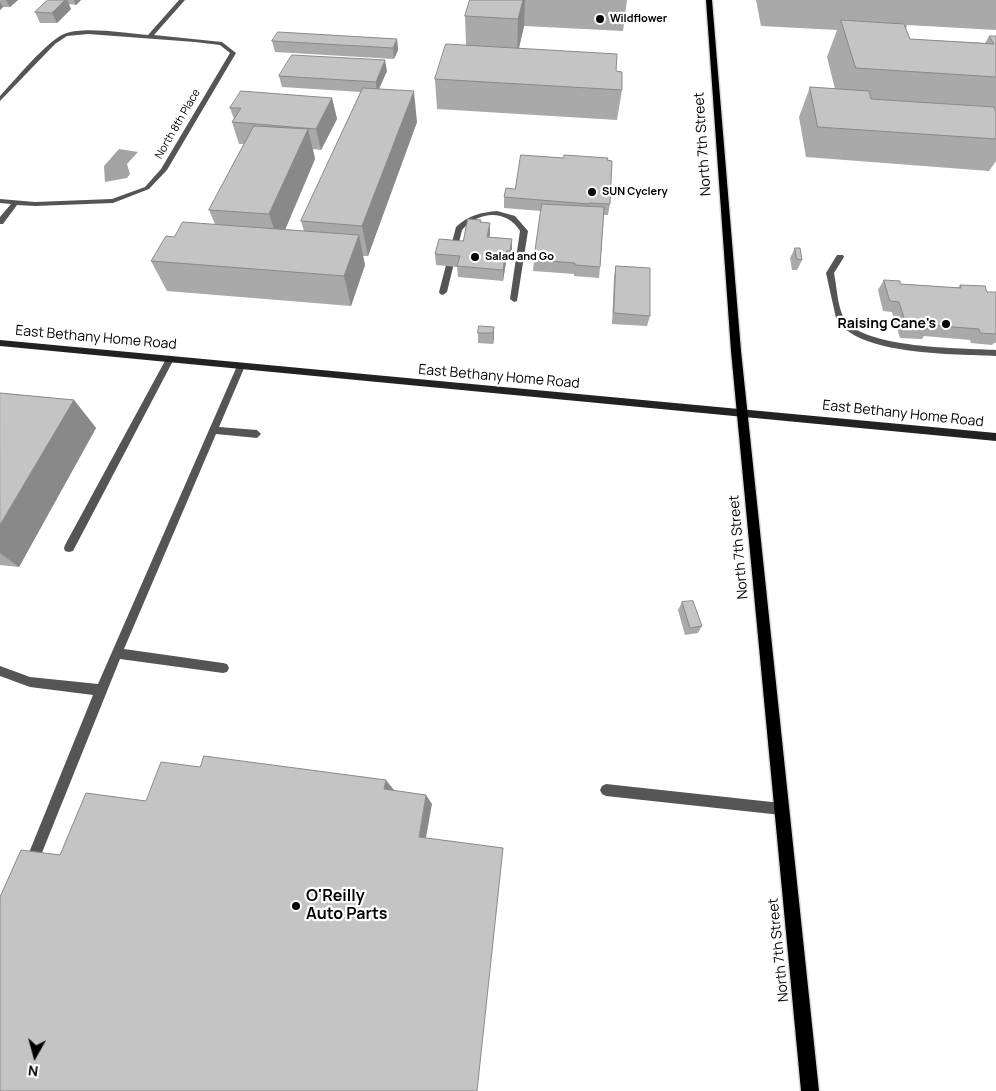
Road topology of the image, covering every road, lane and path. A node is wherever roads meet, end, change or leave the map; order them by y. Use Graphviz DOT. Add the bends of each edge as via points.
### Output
graph roads {
  1 [pos="182,0"];
  2 [pos="709,0"];
  3 [pos="150,36"];
  4 [pos="0,99"];
  5 [pos="0,201"];
  6 [pos="15,203"];
  7 [pos="0,222"];
  8 [pos="840,257"];
  9 [pos="443,292"];
  10 [pos="514,299"];
  11 [pos="0,343"];
  12 [pos="996,353"];
  13 [pos="170,359"];
  14 [pos="241,366"];
  15 [pos="742,413"];
  16 [pos="213,430"];
  17 [pos="258,434"];
  18 [pos="996,437"];
  19 [pos="70,548"];
  20 [pos="116,653"];
  21 [pos="223,668"];
  22 [pos="0,671"];
  23 [pos="101,690"];
  24 [pos="606,790"];
  25 [pos="781,808"];
  26 [pos="26,875"];
  27 [pos="810,1091"];
  1 -- 3 [label="street"];
  2 -- 15 [label="main road, North 7th Street"];
  3 -- 4 [label="street, North 8th Place" via="88,32 66,35 52,43"];
  3 -- 6 [label="street, North 8th Place" via="222,44 232,52 164,170 147,188 113,201"];
  5 -- 6 [label="street, North 8th Place"];
  6 -- 7 [label="street"];
  8 -- 12 [label="street" via="830,273 840,320 849,330 864,338 894,345"];
  9 -- 10 [label="street" via="459,229 465,221 478,216 509,215 520,223 524,231"];
  11 -- 13 [label="main road, East Bethany Home Road"];
  13 -- 14 [label="main road, East Bethany Home Road"];
  13 -- 19 [label="street"];
  14 -- 15 [label="main road, East Bethany Home Road"];
  14 -- 16 [label="street"];
  15 -- 18 [label="main road, East Bethany Home Road"];
  15 -- 25 [label="main road, North 7th Street"];
  16 -- 17 [label="street"];
  16 -- 20 [label="street"];
  20 -- 21 [label="street"];
  20 -- 23 [label="street"];
  22 -- 23 [label="street" via="30,682"];
  23 -- 26 [label="street"];
  24 -- 25 [label="street"];
  25 -- 27 [label="main road, North 7th Street"];
}
